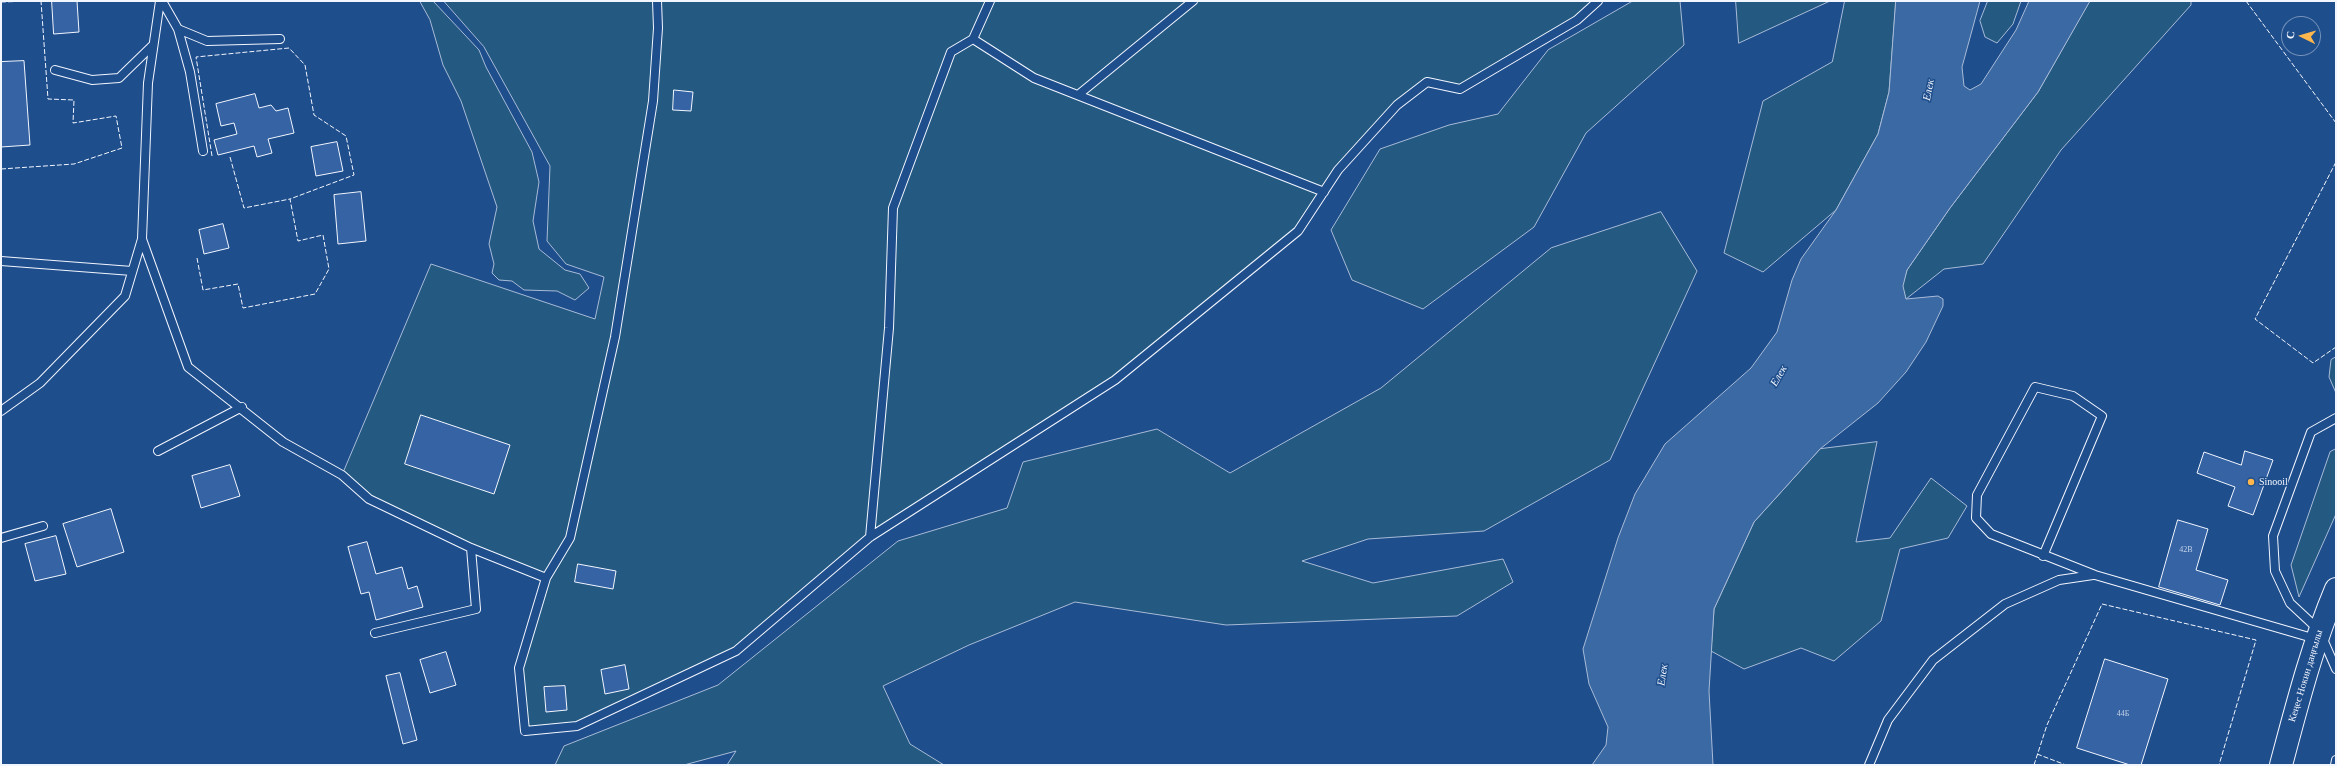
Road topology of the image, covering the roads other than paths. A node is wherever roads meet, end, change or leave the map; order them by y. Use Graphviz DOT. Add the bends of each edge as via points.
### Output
graph roads {
  1 [pos="161,1"];
  2 [pos="657,1"];
  3 [pos="990,1"];
  4 [pos="1193,1"];
  5 [pos="1598,1"];
  6 [pos="178,29"];
  7 [pos="280,39"];
  8 [pos="973,39"];
  9 [pos="153,45"];
  10 [pos="55,70"];
  11 [pos="1078,95"];
  12 [pos="204,151"];
  13 [pos="1324,192"];
  14 [pos="142,238"];
  15 [pos="1,261"];
  16 [pos="132,271"];
  17 [pos="242,407"];
  18 [pos="1,411"];
  19 [pos="2336,418"];
  20 [pos="158,451"];
  21 [pos="43,526"];
  22 [pos="1,538"];
  23 [pos="870,538"];
  24 [pos="471,548"];
  25 [pos="2043,556"];
  26 [pos="2095,575"];
  27 [pos="546,578"];
  28 [pos="2336,589"];
  29 [pos="375,633"];
  30 [pos="2318,634"];
  31 [pos="2336,669"];
  32 [pos="2336,760"];
  33 [pos="1868,765"];
  34 [pos="2280,765"];
  35 [pos="2335,765"];
  1 -- 6 [label="lane"];
  1 -- 9 [label="lane"];
  2 -- 27 [label="lane" via="658,28 653,101 615,337 570,538"];
  3 -- 8 [label="lane"];
  4 -- 11 [label="lane"];
  5 -- 13 [label="lane" via="1577,20 1460,89 1428,82 1397,106 1338,170"];
  6 -- 7 [label="lane" via="207,41"];
  6 -- 12 [label="lane" via="190,72"];
  8 -- 11 [label="lane" via="1034,78"];
  8 -- 23 [label="lane" via="951,52 893,208 889,328"];
  9 -- 10 [label="lane" via="119,78 92,80"];
  9 -- 14 [label="lane" via="148,83"];
  11 -- 13 [label="lane"];
  13 -- 23 [label="lane" via="1298,231 1115,380"];
  14 -- 16 [label="lane"];
  14 -- 17 [label="lane" via="188,367"];
  15 -- 16 [label="lane"];
  16 -- 18 [label="lane" via="125,296 40,383"];
  17 -- 20 [label="lane"];
  17 -- 24 [label="lane" via="283,442 342,475 369,499"];
  19 -- 30 [label="lane" via="2311,432 2273,536 2275,571 2290,603"];
  21 -- 22 [label="lane"];
  23 -- 27 [label="lane" via="736,651 577,726 525,731 519,668"];
  24 -- 27 [label="lane"];
  24 -- 29 [label="lane" via="476,609"];
  25 -- 25 [label="lane" via="2102,416 2073,396 2035,387 1977,495 1976,518 1991,534"];
  25 -- 26 [label="lane"];
  26 -- 30 [label="lane"];
  26 -- 33 [label="lane" via="2059,580 2005,604 1933,660 1888,720"];
  28 -- 30 [label="highway, Кеңес Нокин даңғылы"];
  30 -- 31 [label="lane"];
  30 -- 34 [label="highway, Кеңес Нокин даңғылы"];
  32 -- 35 [label="lane"];
}
